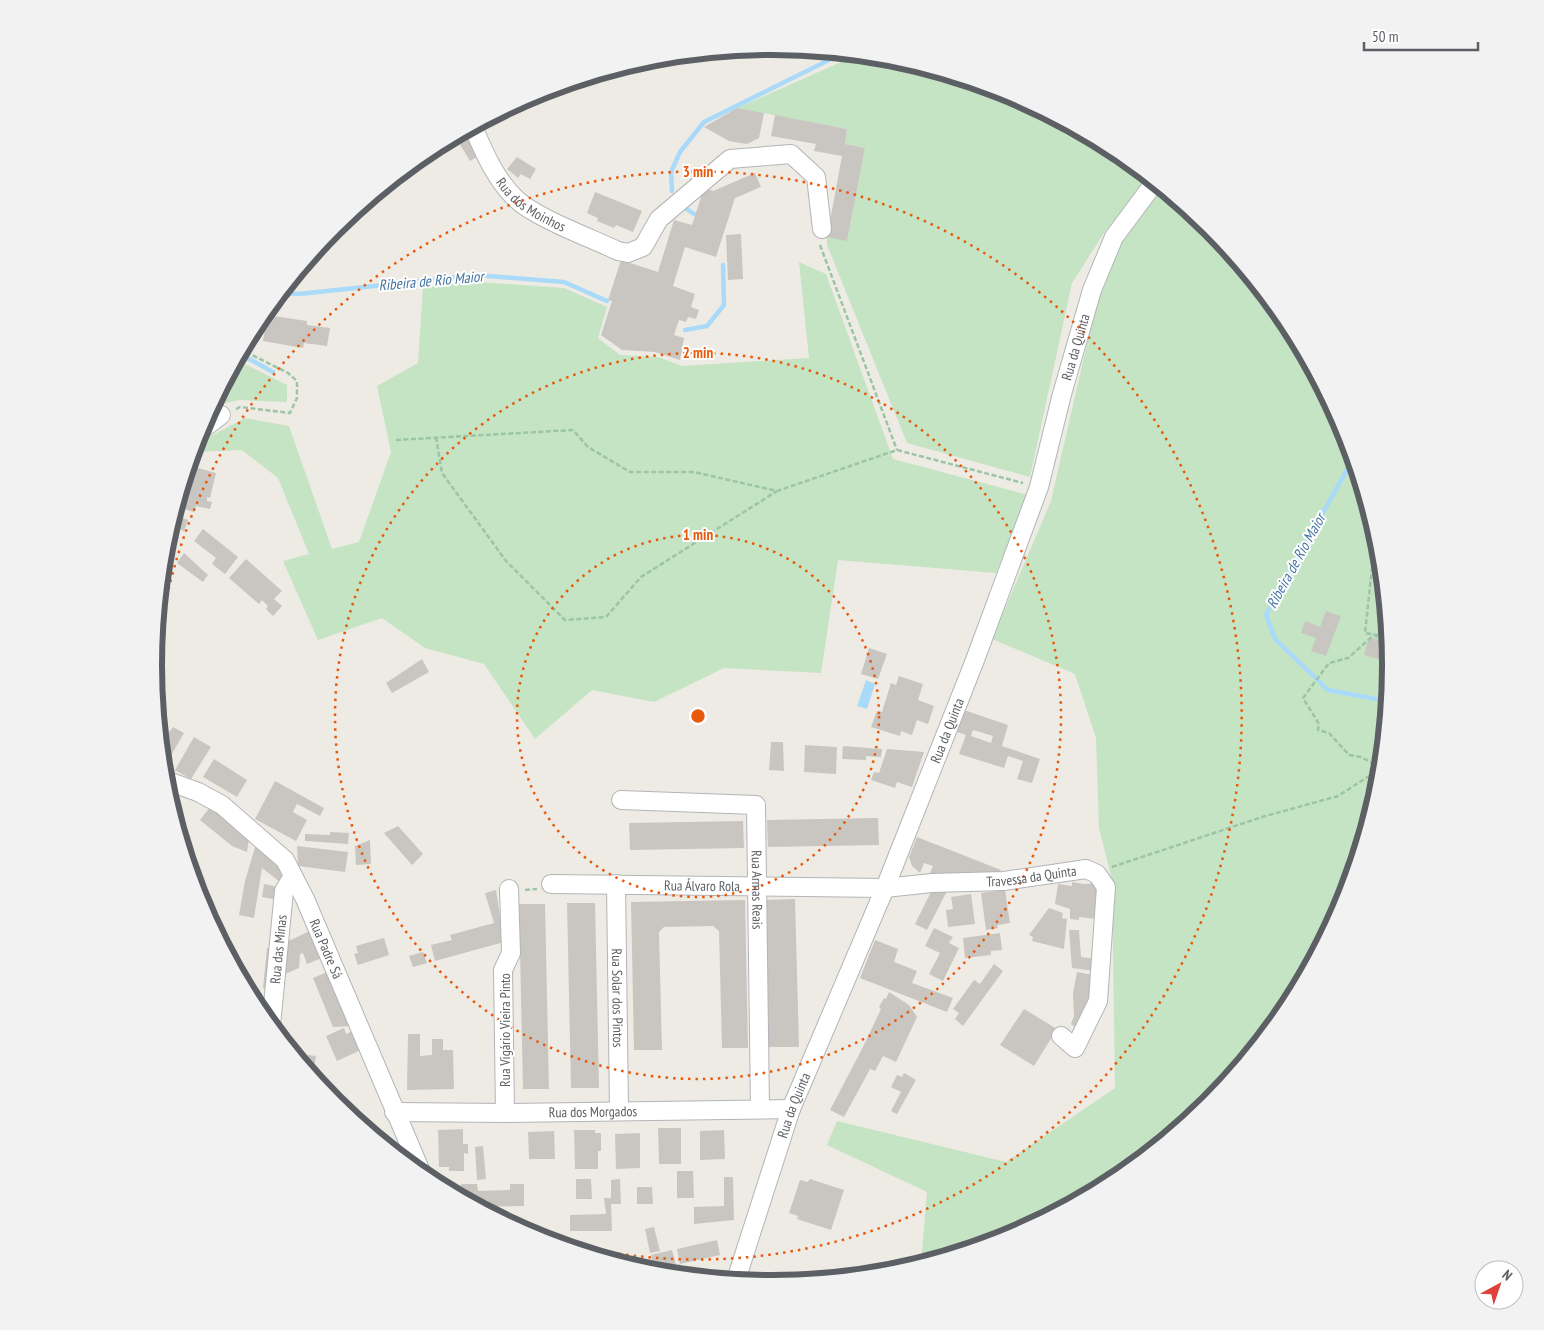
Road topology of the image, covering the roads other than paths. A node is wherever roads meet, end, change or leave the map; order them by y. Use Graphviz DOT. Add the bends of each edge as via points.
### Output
graph roads {
  1 [pos="475,132"];
  2 [pos="1151,187"];
  3 [pos="822,229"];
  4 [pos="220,415"];
  5 [pos="213,420"];
  6 [pos="174,783"];
  7 [pos="621,800"];
  8 [pos="293,876"];
  9 [pos="550,884"];
  10 [pos="616,884"];
  11 [pos="757,886"];
  12 [pos="885,888"];
  13 [pos="509,889"];
  14 [pos="272,1014"];
  15 [pos="1061,1036"];
  16 [pos="791,1109"];
  17 [pos="619,1110"];
  18 [pos="760,1110"];
  19 [pos="394,1112"];
  20 [pos="505,1113"];
  21 [pos="415,1159"];
  22 [pos="738,1274"];
  1 -- 3 [label="street, Rua dos Moinhos" via="492,170 515,199 618,251 628,253 643,247 659,219 730,159 790,154 816,177"];
  2 -- 12 [label="street, Rua da Quinta" via="1114,238 1092,290 1039,487"];
  4 -- 5 [label="street"];
  6 -- 8 [label="street, Rua Padre Sá" via="222,805 285,860"];
  7 -- 11 [label="street, Rua Armas Reais" via="756,805"];
  8 -- 14 [label="street, Rua das Minas" via="284,890"];
  8 -- 19 [label="street, Rua Padre Sá"];
  9 -- 10 [label="street, Rua Álvaro Rola"];
  10 -- 11 [label="street, Rua Álvaro Rola"];
  10 -- 17 [label="street, Rua Solar dos Pintos"];
  11 -- 12 [label="street, Rua Álvaro Rola"];
  11 -- 18 [label="street, Rua Armas Reais"];
  12 -- 15 [label="street, Travessa da Quinta" via="932,882 1004,881 1086,869 1097,874 1106,887 1098,1001 1075,1048"];
  12 -- 16 [label="street, Rua da Quinta"];
  13 -- 20 [label="street, Rua Vigário Vieira Pinto" via="512,953 503,970"];
  16 -- 18 [label="street, Rua dos Morgados"];
  16 -- 22 [label="street, Rua da Quinta"];
  17 -- 18 [label="street, Rua dos Morgados"];
  17 -- 20 [label="street, Rua dos Morgados"];
  19 -- 20 [label="street, Rua dos Morgados"];
  19 -- 21 [label="street, Rua Padre Sá"];
}
